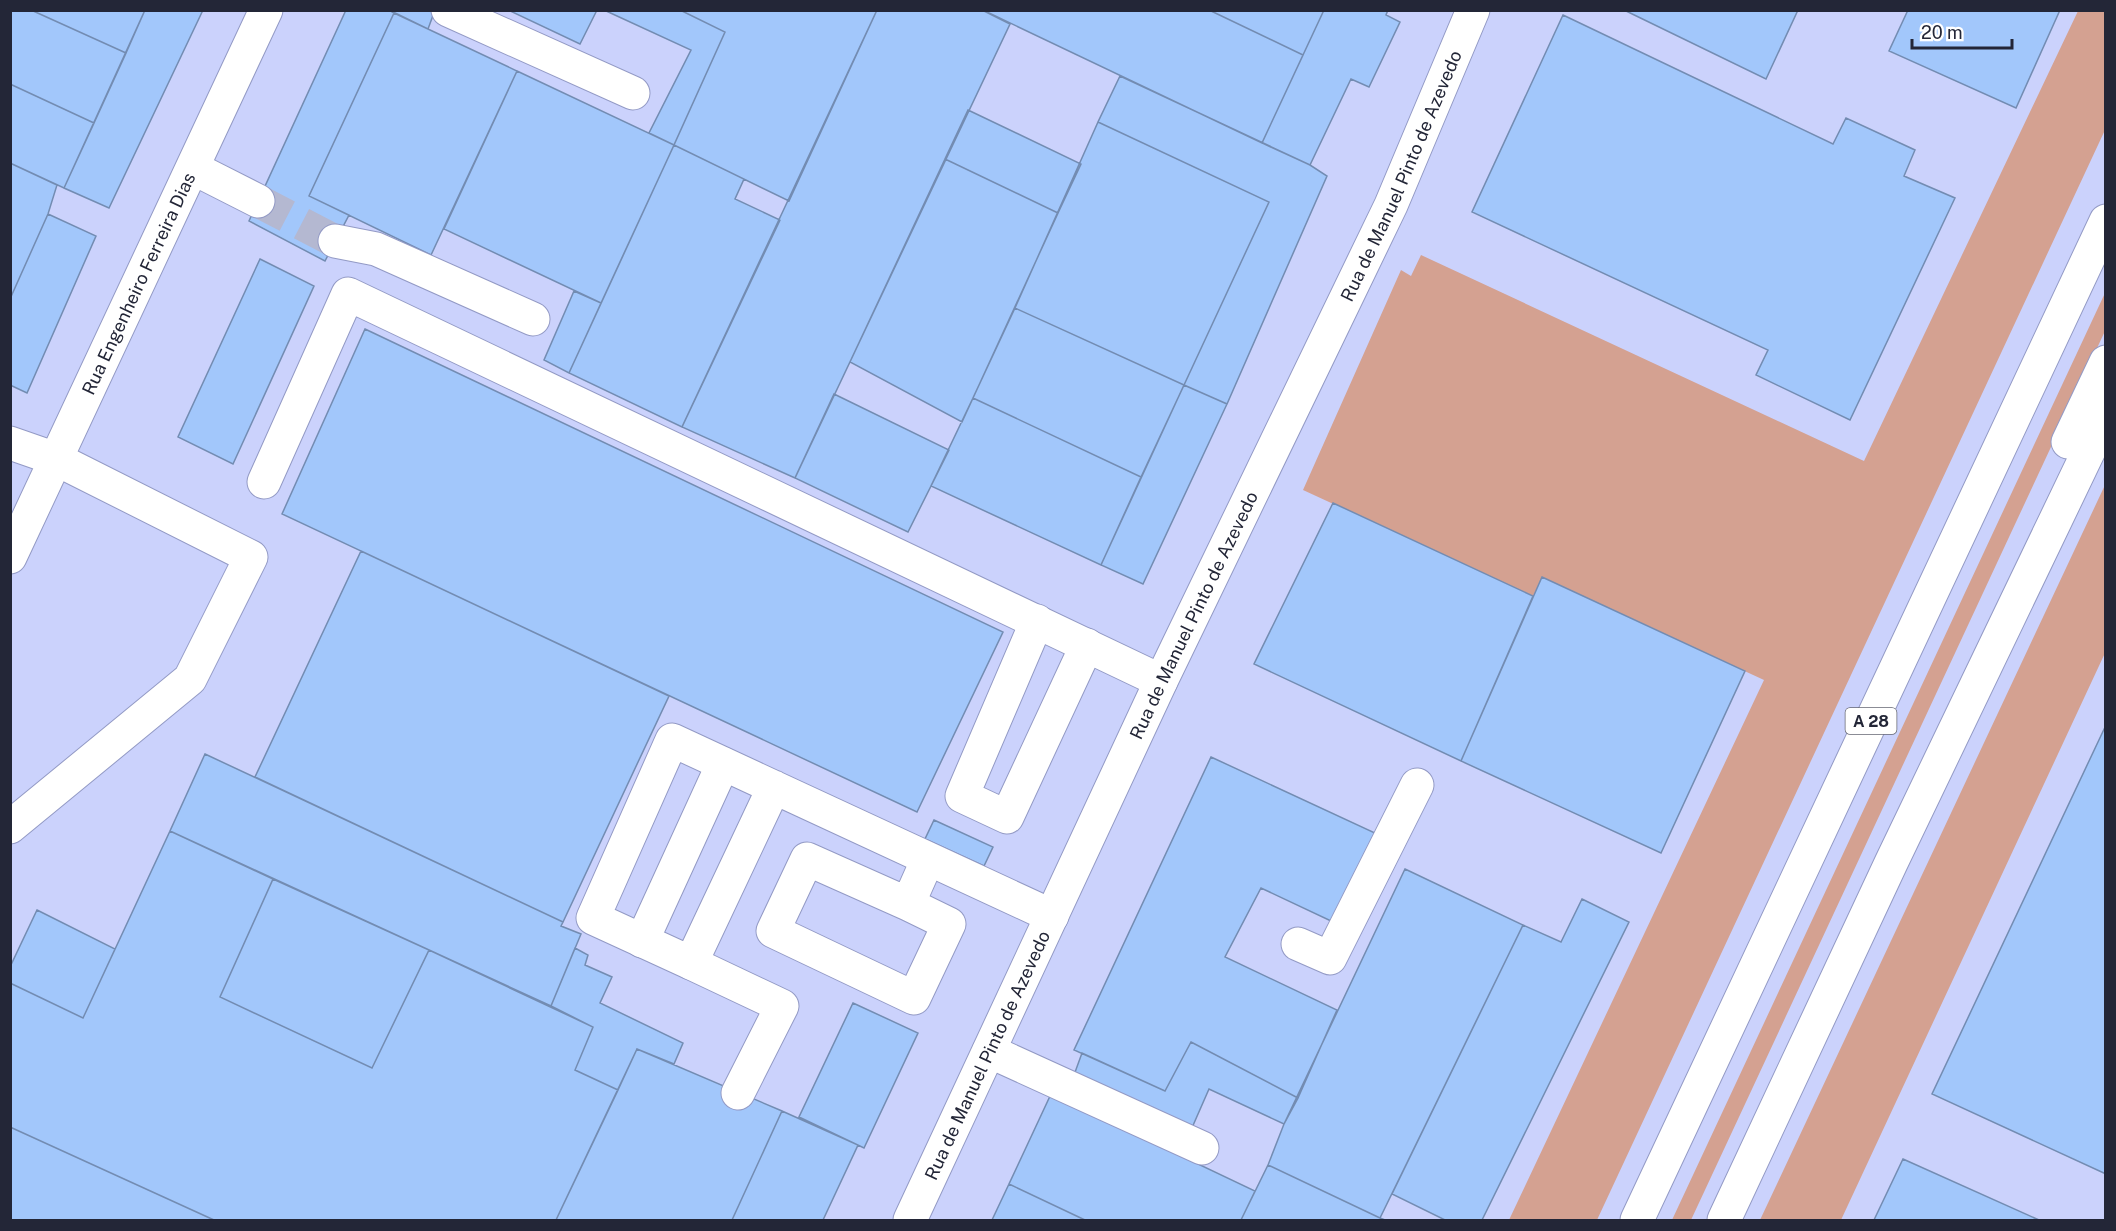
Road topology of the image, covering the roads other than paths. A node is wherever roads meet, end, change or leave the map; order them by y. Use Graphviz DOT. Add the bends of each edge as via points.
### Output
graph roads {
  1 [pos="266,10"];
  2 [pos="448,10"];
  3 [pos="1473,10"];
  4 [pos="633,93"];
  5 [pos="192,168"];
  6 [pos="258,201"];
  7 [pos="2106,221"];
  8 [pos="335,240"];
  9 [pos="533,319"];
  10 [pos="2106,362"];
  11 [pos="2106,415"];
  12 [pos="10,443"];
  13 [pos="56,459"];
  14 [pos="264,482"];
  15 [pos="2042,546"];
  16 [pos="10,557"];
  17 [pos="1037,621"];
  18 [pos="1088,645"];
  19 [pos="1161,681"];
  20 [pos="723,764"];
  21 [pos="1417,785"];
  22 [pos="774,787"];
  23 [pos="10,827"];
  24 [pos="928,859"];
  25 [pos="908,904"];
  26 [pos="1052,916"];
  27 [pos="642,941"];
  28 [pos="1298,944"];
  29 [pos="691,963"];
  30 [pos="989,1051"];
  31 [pos="738,1093"];
  32 [pos="1202,1148"];
  33 [pos="910,1221"];
  34 [pos="1637,1221"];
  35 [pos="1724,1221"];
  1 -- 5 [label="main road, Rua Engenheiro Ferreira Dias"];
  2 -- 4 [label="main road"];
  3 -- 19 [label="main road, Rua de Manuel Pinto de Azevedo" via="1391,205"];
  5 -- 6 [label="main road"];
  5 -- 13 [label="main road, Rua Engenheiro Ferreira Dias"];
  7 -- 34 [label="main road, A 28"];
  8 -- 9 [label="main road" via="376,249"];
  10 -- 15 [label="main road" via="2040,501"];
  11 -- 15 [label="main road"];
  12 -- 13 [label="main road"];
  13 -- 16 [label="main road, Rua Engenheiro Ferreira Dias"];
  13 -- 23 [label="main road" via="251,557 190,679"];
  14 -- 17 [label="main road" via="348,294"];
  15 -- 35 [label="main road"];
  17 -- 18 [label="main road"];
  17 -- 18 [label="main road" via="962,796 1007,817"];
  18 -- 19 [label="main road"];
  19 -- 26 [label="main road, Rua de Manuel Pinto de Azevedo"];
  20 -- 22 [label="main road"];
  20 -- 27 [label="main road"];
  20 -- 27 [label="main road" via="672,740 593,918"];
  21 -- 28 [label="main road" via="1330,958"];
  22 -- 24 [label="main road"];
  22 -- 29 [label="main road"];
  24 -- 25 [label="main road"];
  24 -- 26 [label="main road"];
  25 -- 25 [label="main road" via="807,859 773,931 914,998 949,924"];
  26 -- 30 [label="main road, Rua de Manuel Pinto de Azevedo"];
  27 -- 29 [label="main road"];
  29 -- 31 [label="main road" via="782,1006"];
  30 -- 32 [label="main road"];
  30 -- 33 [label="main road, Rua de Manuel Pinto de Azevedo"];
}
